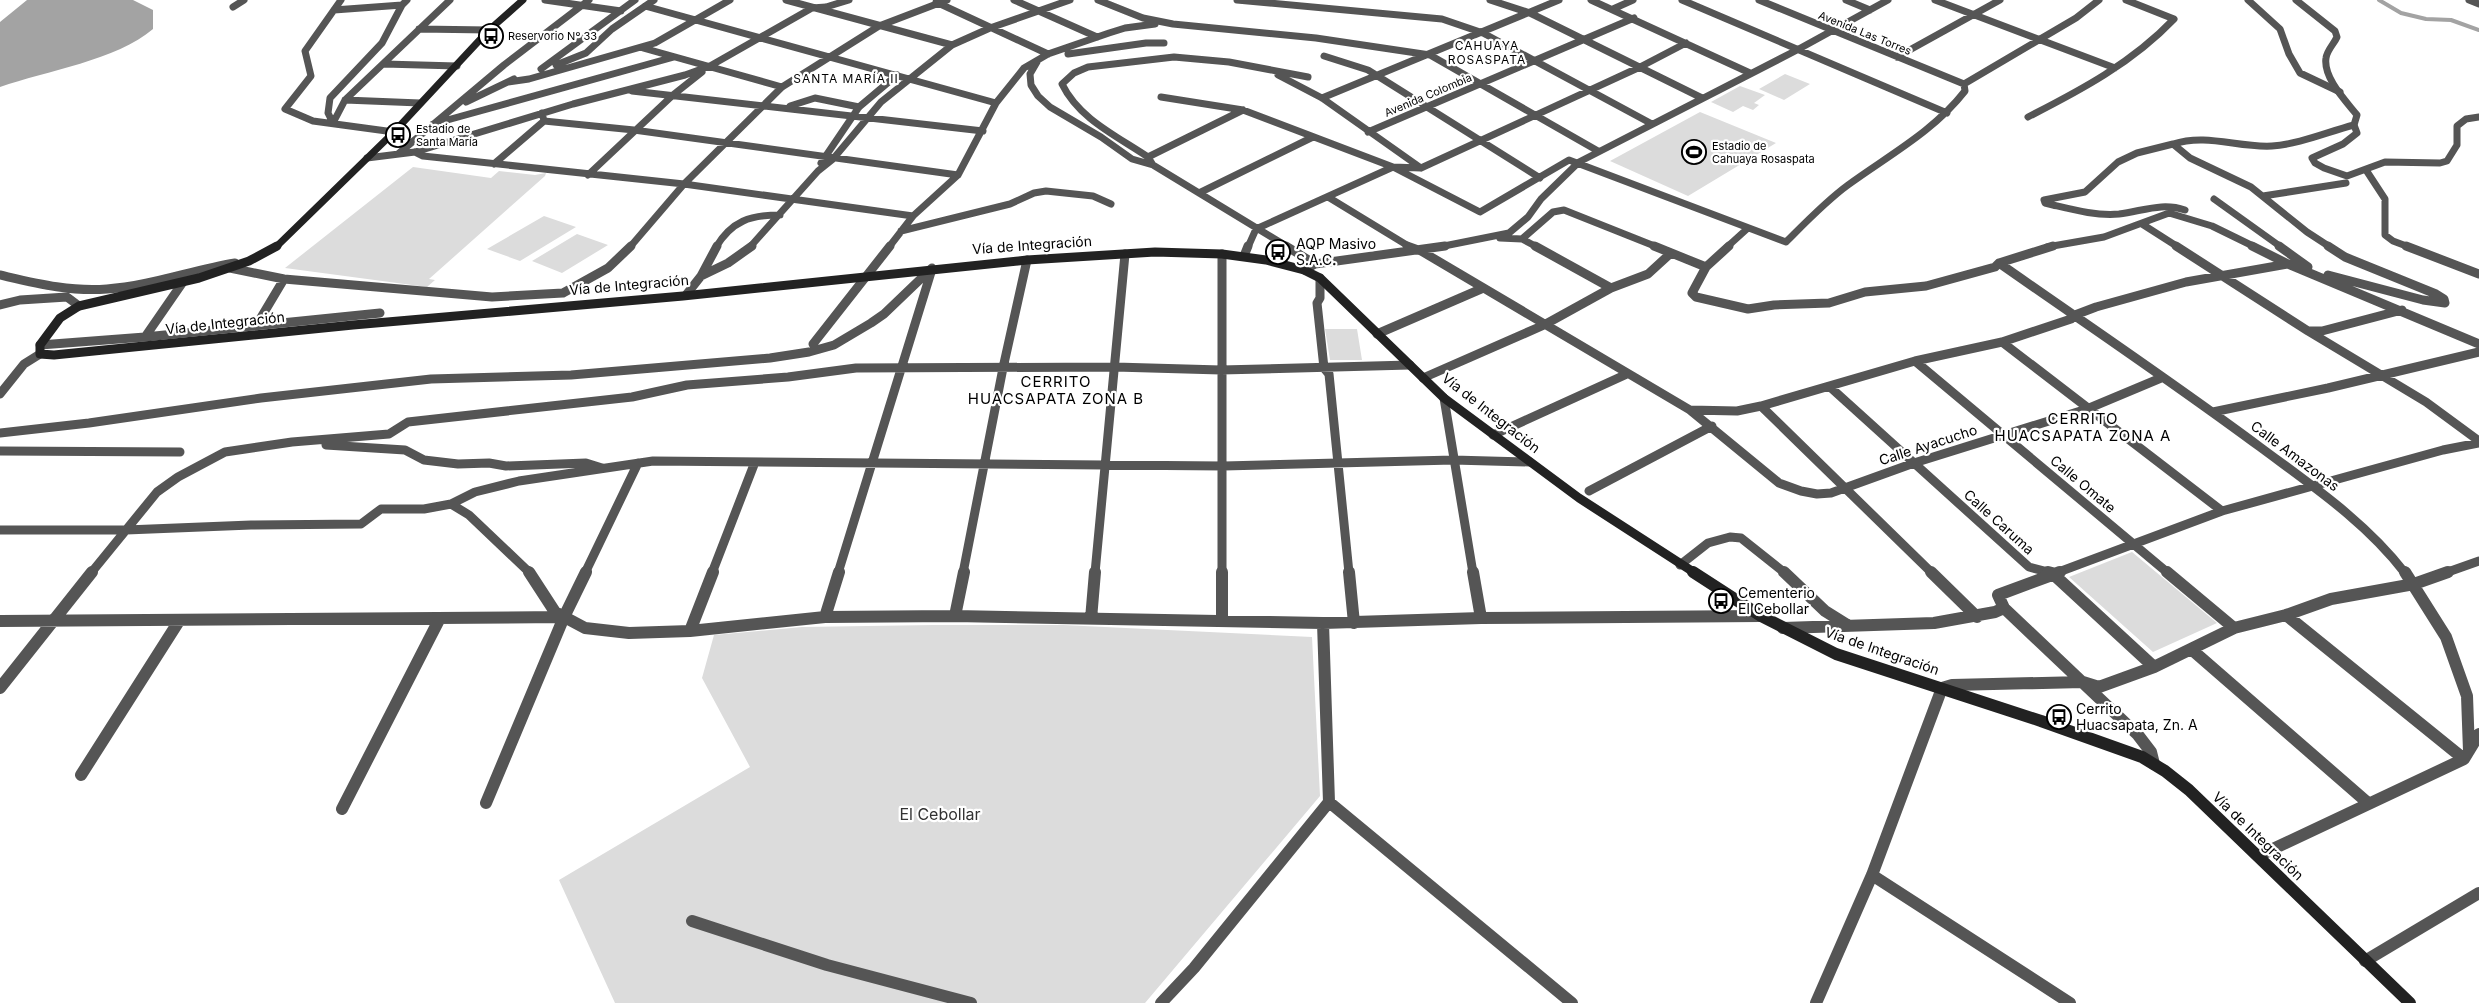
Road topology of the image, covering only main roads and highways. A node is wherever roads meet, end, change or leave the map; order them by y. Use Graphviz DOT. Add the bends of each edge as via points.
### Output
graph roads {
  1 [pos="523,0"];
  2 [pos="2410,1003"];
  1 -- 2 [label="main road, Vía de Integración" via="489,30 394,132 274,248 249,261 184,282 79,306 60,318 40,349 54,355 1027,260 1155,252 1222,254 1304,270 1320,278 1444,398 1579,498 1761,616 1836,654 2041,720 2154,764 2178,780"];
}
